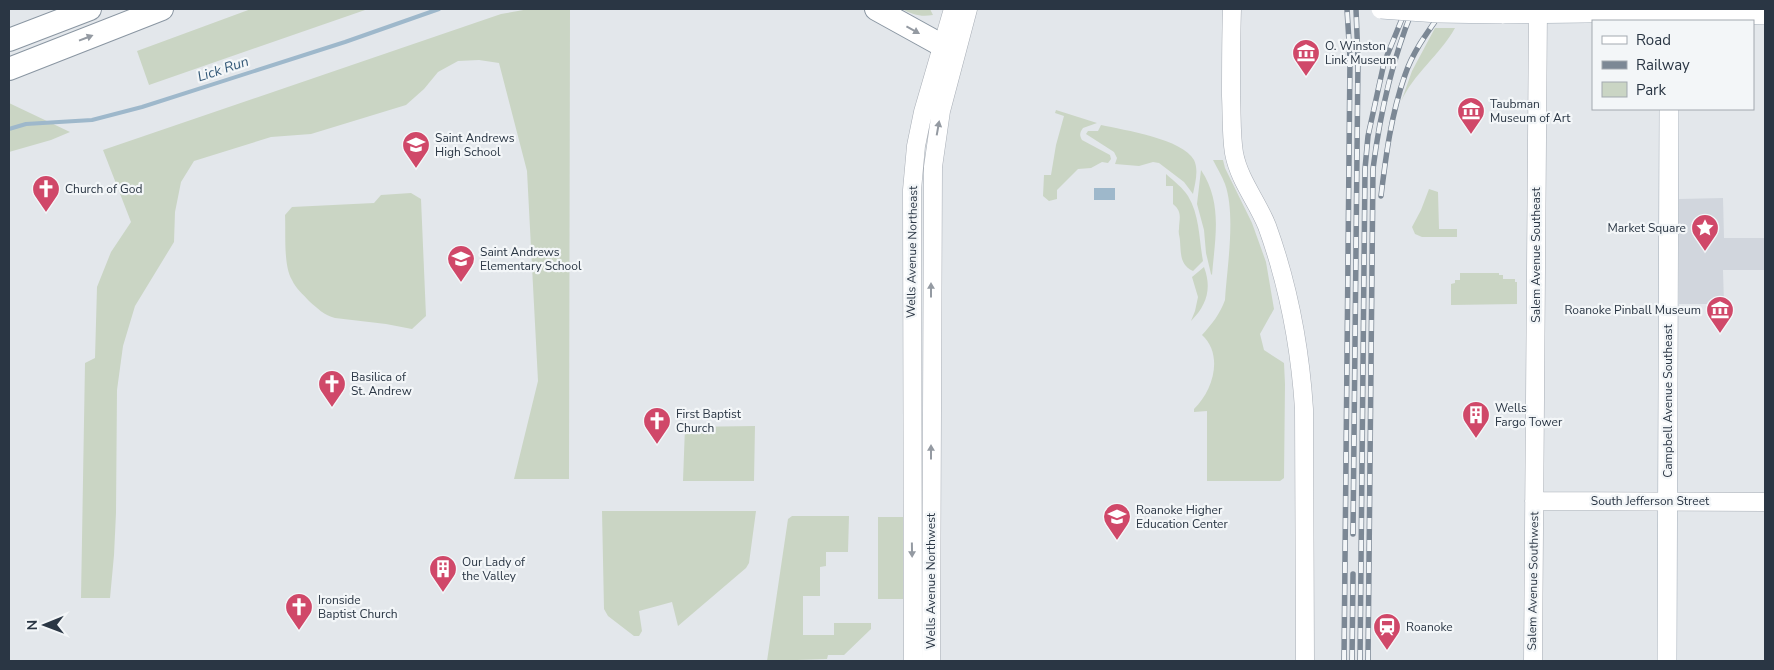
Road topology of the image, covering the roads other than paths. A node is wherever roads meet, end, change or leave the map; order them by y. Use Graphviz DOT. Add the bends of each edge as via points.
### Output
graph roads {
  1 [pos="90,9"];
  2 [pos="162,9"];
  3 [pos="876,9"];
  4 [pos="953,9"];
  5 [pos="968,9"];
  6 [pos="1232,9"];
  7 [pos="1381,9"];
  8 [pos="1538,12"];
  9 [pos="1670,14"];
  10 [pos="1765,15"];
  11 [pos="9,40"];
  12 [pos="948,55"];
  13 [pos="9,68"];
  14 [pos="1670,110"];
  15 [pos="912,501"];
  16 [pos="930,501"];
  17 [pos="1534,501"];
  18 [pos="1667,502"];
  19 [pos="1765,502"];
  20 [pos="913,661"];
  21 [pos="931,661"];
  22 [pos="1305,661"];
  23 [pos="1532,661"];
  24 [pos="1667,661"];
  1 -- 11 [label="highway"];
  13 -- 2 [label="highway, one-way"];
  3 -- 12 [label="highway, one-way"];
  4 -- 12 [label="street, Wells Avenue Northeast"];
  5 -- 12 [label="street, Wells Avenue Northeast"];
  6 -- 22 [label="street" via="1234,154 1241,176 1266,224 1287,294 1302,381"];
  7 -- 8 [label="main road, bridge" via="1438,13"];
  8 -- 9 [label="main road"];
  8 -- 17 [label="street, Salem Avenue Southeast"];
  9 -- 10 [label="main road"];
  12 -- 15 [label="street, Wells Avenue Northeast" via="920,125 912,190"];
  16 -- 12 [label="street, Wells Avenue Northeast, one-way" via="933,167"];
  14 -- 18 [label="main road, Campbell Avenue Southeast"];
  15 -- 20 [label="street, Wells Avenue Northwest, one-way"];
  16 -- 21 [label="street, Wells Avenue Northwest"];
  17 -- 18 [label="street, South Jefferson Street"];
  17 -- 23 [label="street, Salem Avenue Southwest"];
  18 -- 19 [label="street, South Jefferson Street"];
  18 -- 24 [label="main road, Campbell Avenue Southeast"];
}
